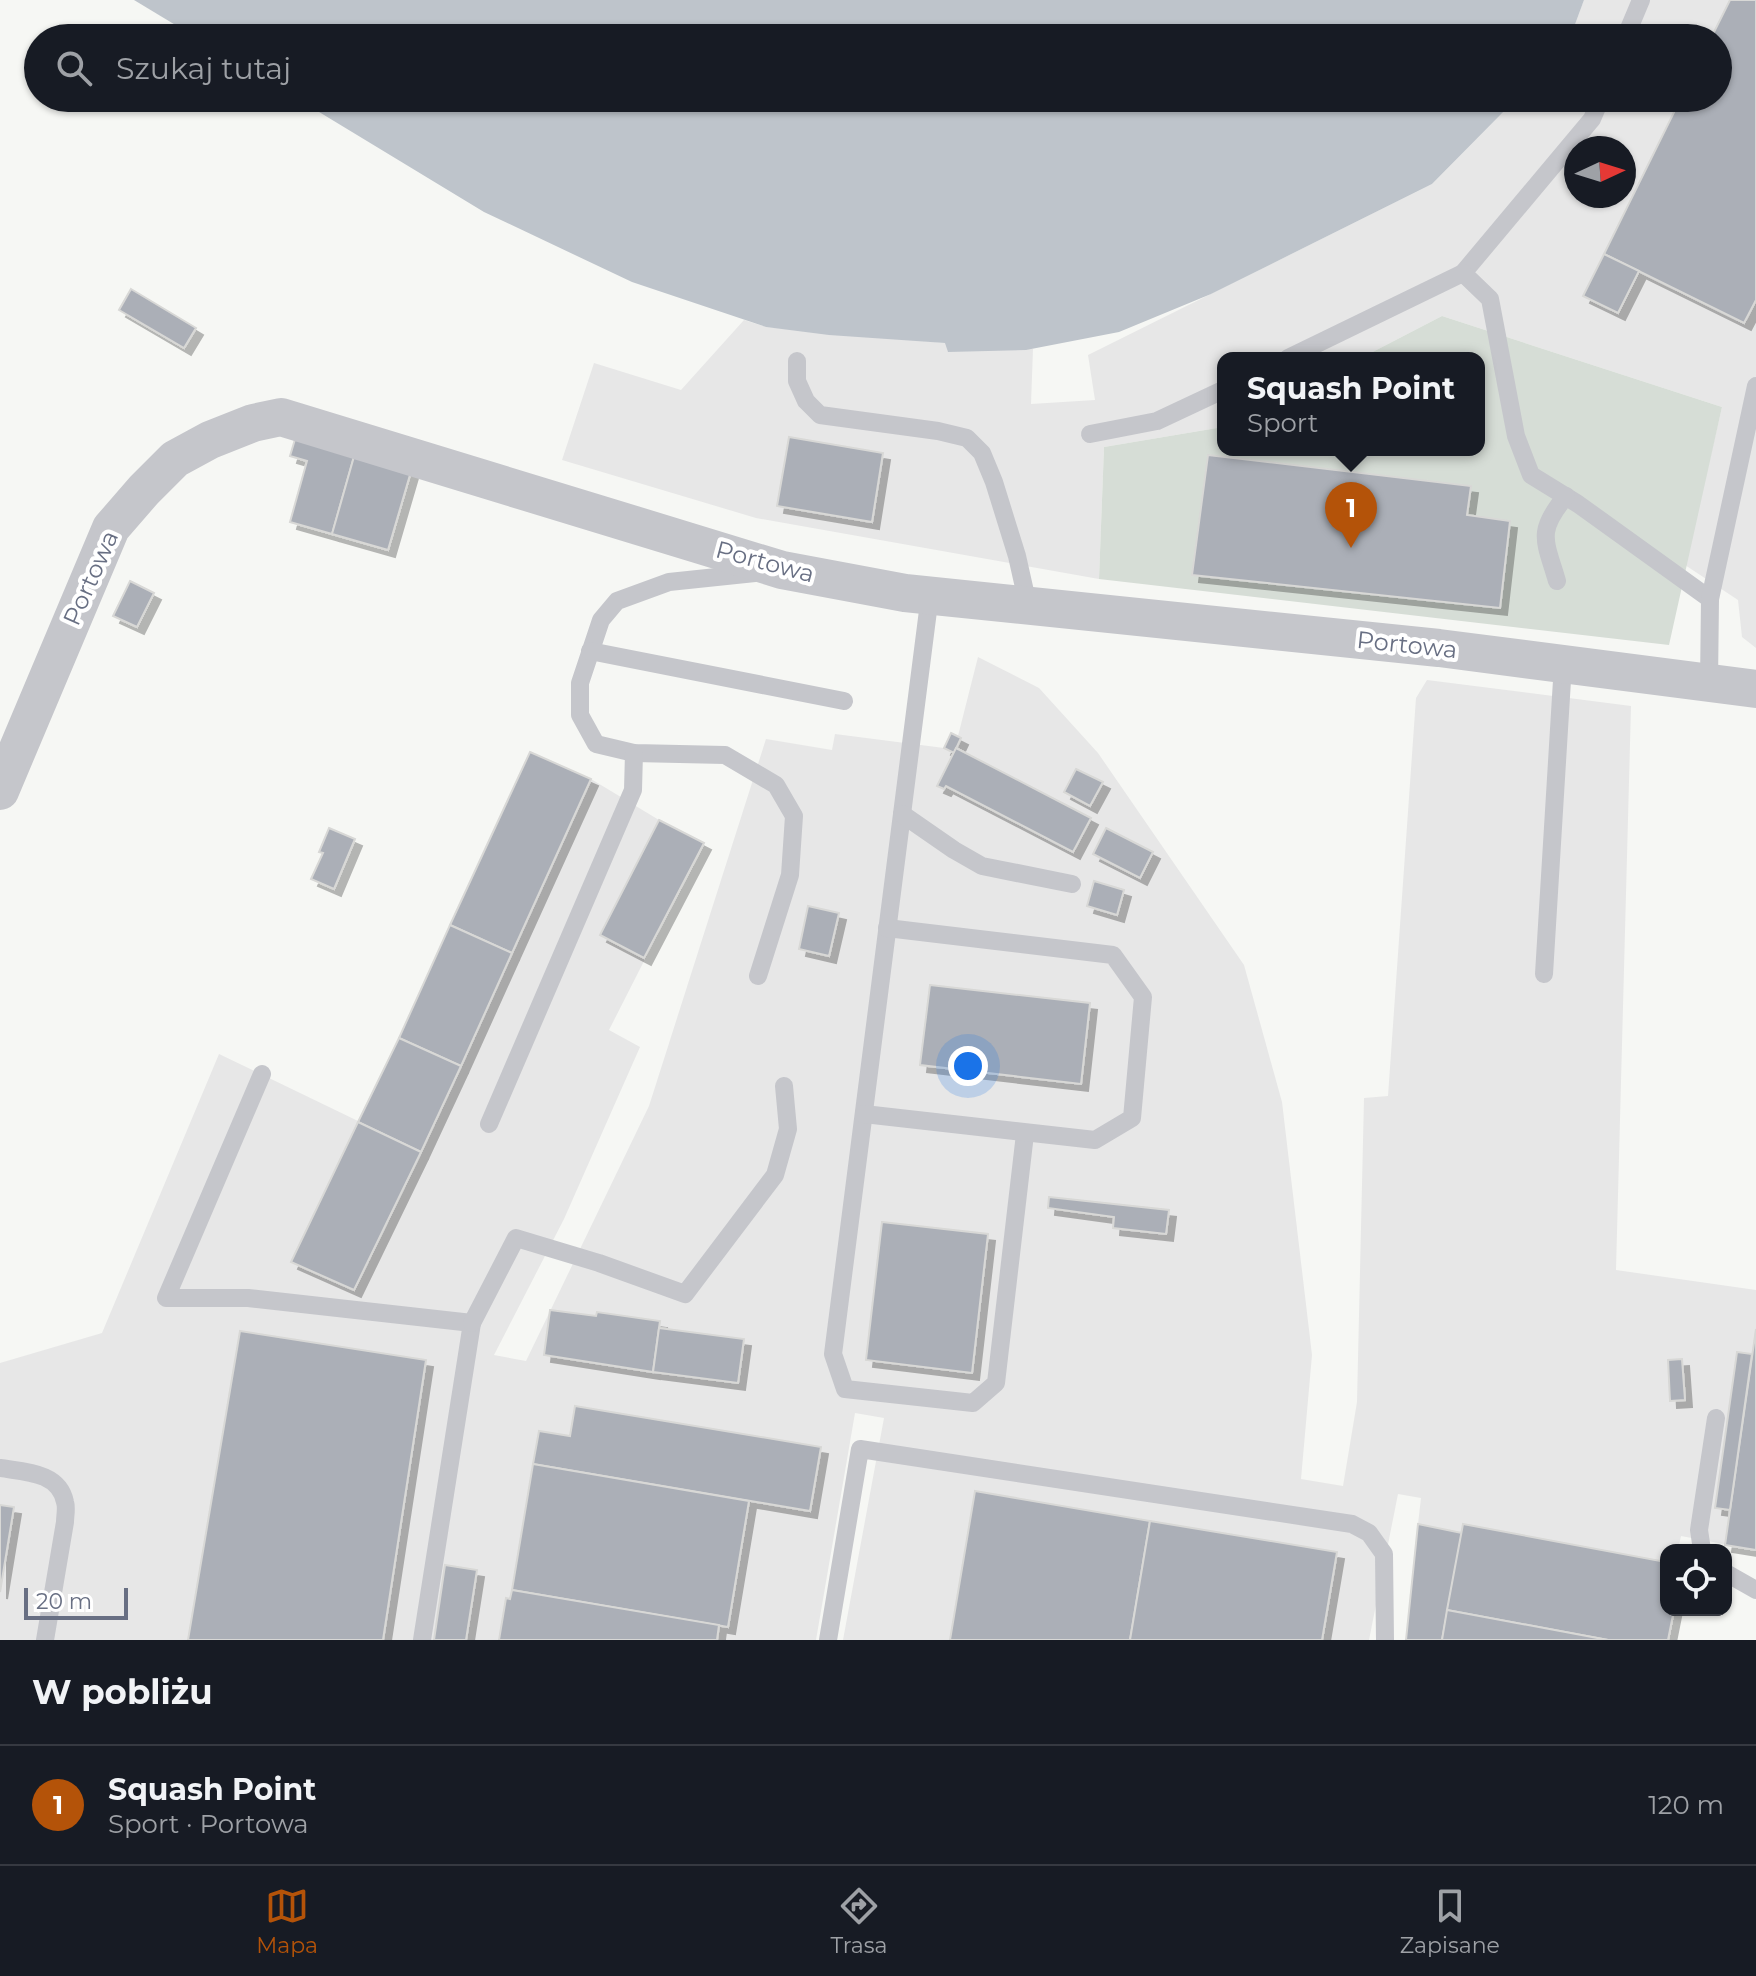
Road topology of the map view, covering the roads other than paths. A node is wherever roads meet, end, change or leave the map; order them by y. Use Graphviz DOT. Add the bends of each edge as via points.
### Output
graph roads {
  1 [pos="1641,0"];
  2 [pos="1631,24"];
  3 [pos="1595,112"];
  4 [pos="1463,273"];
  5 [pos="1300,352"];
  6 [pos="797,361"];
  7 [pos="1756,386"];
  8 [pos="1217,393"];
  9 [pos="1090,434"];
  10 [pos="1566,496"];
  11 [pos="782,570"];
  12 [pos="1557,581"];
  13 [pos="930,595"];
  14 [pos="1710,599"];
  15 [pos="1028,605"];
  16 [pos="590,651"];
  17 [pos="1563,664"];
  18 [pos="1709,683"];
  19 [pos="1756,689"];
  20 [pos="844,701"];
  21 [pos="634,753"];
  22 [pos="0,791"];
  23 [pos="902,814"];
  24 [pos="1072,884"];
  25 [pos="887,928"];
  26 [pos="1544,974"];
  27 [pos="758,976"];
  28 [pos="262,1074"];
  29 [pos="784,1086"];
  30 [pos="864,1114"];
  31 [pos="489,1124"];
  32 [pos="1025,1134"];
  33 [pos="472,1323"];
  34 [pos="1716,1418"];
  35 [pos="0,1468"];
  36 [pos="1701,1544"];
  37 [pos="1732,1576"];
  38 [pos="1756,1590"];
  39 [pos="45,1640"];
  40 [pos="422,1640"];
  41 [pos="828,1640"];
  42 [pos="1385,1640"];
  1 -- 2 [label="lane"];
  3 -- 4 [label="lane"];
  4 -- 5 [label="lane"];
  4 -- 10 [label="lane" via="1490,299 1516,436 1531,475"];
  6 -- 15 [label="lane" via="797,381 820,415 938,431 967,438 982,453"];
  7 -- 14 [label="lane"];
  8 -- 9 [label="lane" via="1157,421"];
  10 -- 12 [label="lane" via="1550,515 1544,538"];
  10 -- 14 [label="lane"];
  11 -- 13 [label="street, Portowa"];
  11 -- 16 [label="lane" via="669,582 617,601 601,620"];
  11 -- 22 [label="street, Portowa" via="281,417 253,423 175,459 111,528"];
  13 -- 15 [label="street, Portowa"];
  13 -- 23 [label="lane"];
  14 -- 18 [label="lane"];
  15 -- 17 [label="street, Portowa"];
  16 -- 20 [label="lane"];
  16 -- 21 [label="lane" via="580,683 580,715 596,744"];
  17 -- 18 [label="street, Portowa"];
  17 -- 26 [label="lane"];
  18 -- 19 [label="street, Portowa"];
  21 -- 27 [label="lane" via="725,755 776,785 794,816 790,875"];
  21 -- 31 [label="lane" via="633,790"];
  23 -- 24 [label="lane" via="982,866"];
  23 -- 25 [label="lane"];
  25 -- 30 [label="lane"];
  25 -- 32 [label="lane" via="1113,955 1143,997 1132,1118 1095,1140"];
  28 -- 33 [label="lane" via="166,1298 248,1298"];
  29 -- 33 [label="lane" via="788,1129 775,1175 685,1294 516,1238"];
  30 -- 32 [label="lane"];
  30 -- 32 [label="lane" via="833,1354 845,1389 973,1403 996,1383"];
  33 -- 40 [label="lane"];
  34 -- 36 [label="lane"];
  35 -- 39 [label="lane" via="42,1475 58,1485 66,1503"];
  37 -- 38 [label="lane"];
  41 -- 42 [label="lane" via="860,1449 1352,1524 1369,1533 1384,1554"];
}
